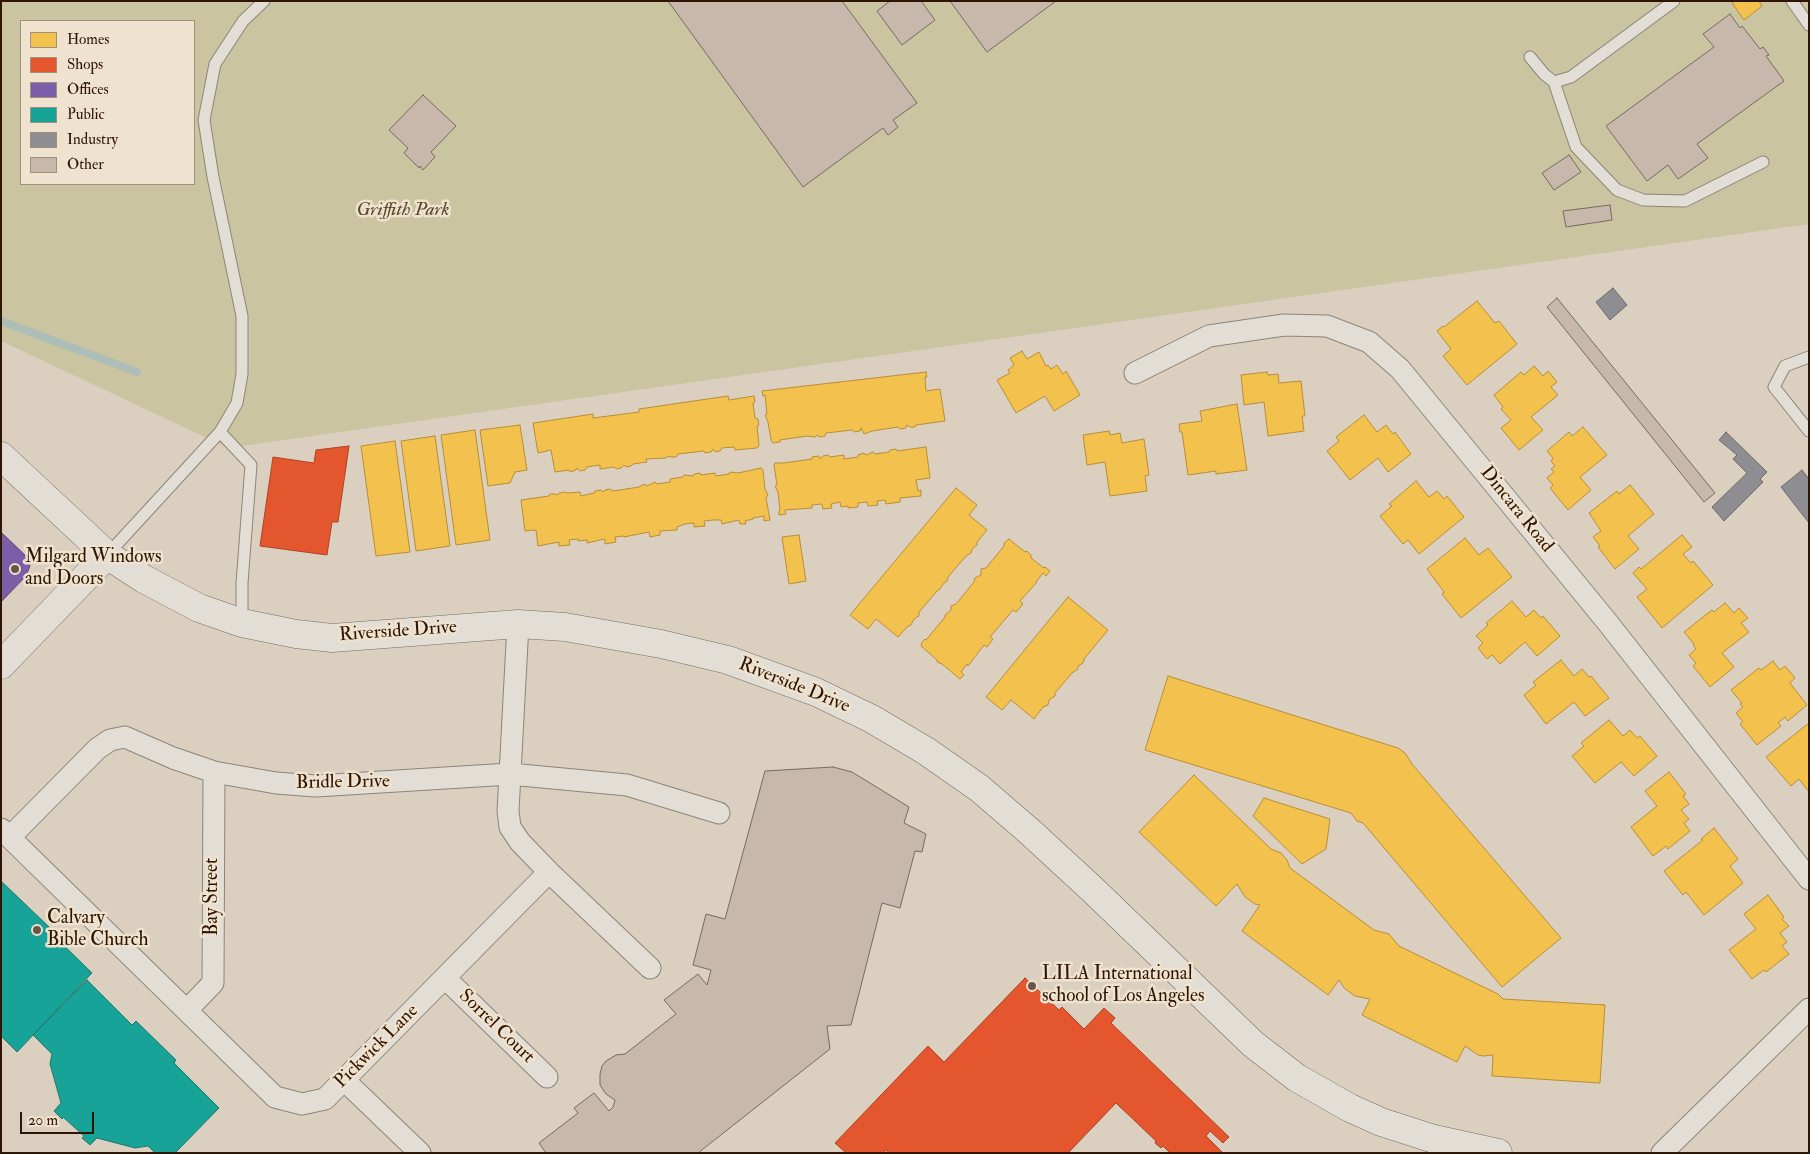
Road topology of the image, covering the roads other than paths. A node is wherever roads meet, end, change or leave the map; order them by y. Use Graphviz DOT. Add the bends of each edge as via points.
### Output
graph roads {
  1 [pos="264,1"];
  2 [pos="1674,1"];
  3 [pos="1792,1"];
  4 [pos="1809,25"];
  5 [pos="1530,57"];
  6 [pos="1554,82"];
  7 [pos="1763,162"];
  8 [pos="1809,357"];
  9 [pos="1135,373"];
  10 [pos="1809,431"];
  11 [pos="220,432"];
  12 [pos="1,456"];
  13 [pos="107,555"];
  14 [pos="242,623"];
  15 [pos="518,624"];
  16 [pos="1,665"];
  17 [pos="214,772"];
  18 [pos="510,774"];
  19 [pos="719,813"];
  20 [pos="6,833"];
  21 [pos="549,872"];
  22 [pos="1809,880"];
  23 [pos="650,968"];
  24 [pos="445,978"];
  25 [pos="1809,1009"];
  26 [pos="187,1010"];
  27 [pos="547,1077"];
  28 [pos="344,1080"];
  29 [pos="420,1153"];
  30 [pos="1498,1153"];
  31 [pos="1662,1153"];
  1 -- 11 [label="lane" via="243,20 215,64 204,120 242,316 242,374 237,403"];
  2 -- 6 [label="lane" via="1571,77"];
  3 -- 4 [label="lane"];
  5 -- 6 [label="lane"];
  6 -- 7 [label="lane" via="1576,147 1617,190 1643,200 1685,201"];
  8 -- 10 [label="lane" via="1785,366 1774,387"];
  9 -- 22 [label="street, Dincara Road" via="1209,336 1284,326 1327,326 1368,342 1400,369 1602,615"];
  11 -- 13 [label="lane"];
  11 -- 14 [label="lane" via="251,465"];
  12 -- 13 [label="main road, Riverside Drive"];
  13 -- 14 [label="main road, Riverside Drive" via="199,608"];
  13 -- 16 [label="main road"];
  14 -- 15 [label="main road, Riverside Drive" via="332,638"];
  15 -- 18 [label="street"];
  15 -- 30 [label="main road, Riverside Drive" via="575,629 728,660 816,692 872,719 926,751 978,788 1029,831 1253,1044 1297,1078 1381,1122 1434,1140"];
  17 -- 18 [label="street, Bridle Drive" via="316,786"];
  17 -- 20 [label="street, Bridle Drive" via="125,737 110,740"];
  17 -- 26 [label="street, Bay Street" via="213,983"];
  18 -- 19 [label="street, Bridle Drive" via="627,784"];
  18 -- 21 [label="street" via="510,827"];
  20 -- 26 [label="street, Pickwick Lane"];
  21 -- 23 [label="street"];
  21 -- 24 [label="street, Pickwick Lane"];
  24 -- 27 [label="street, Sorrel Court"];
  24 -- 28 [label="street, Pickwick Lane"];
  25 -- 31 [label="street"];
  26 -- 28 [label="street, Pickwick Lane" via="275,1097 302,1104 317,1101 325,1099"];
  28 -- 29 [label="street"];
}
